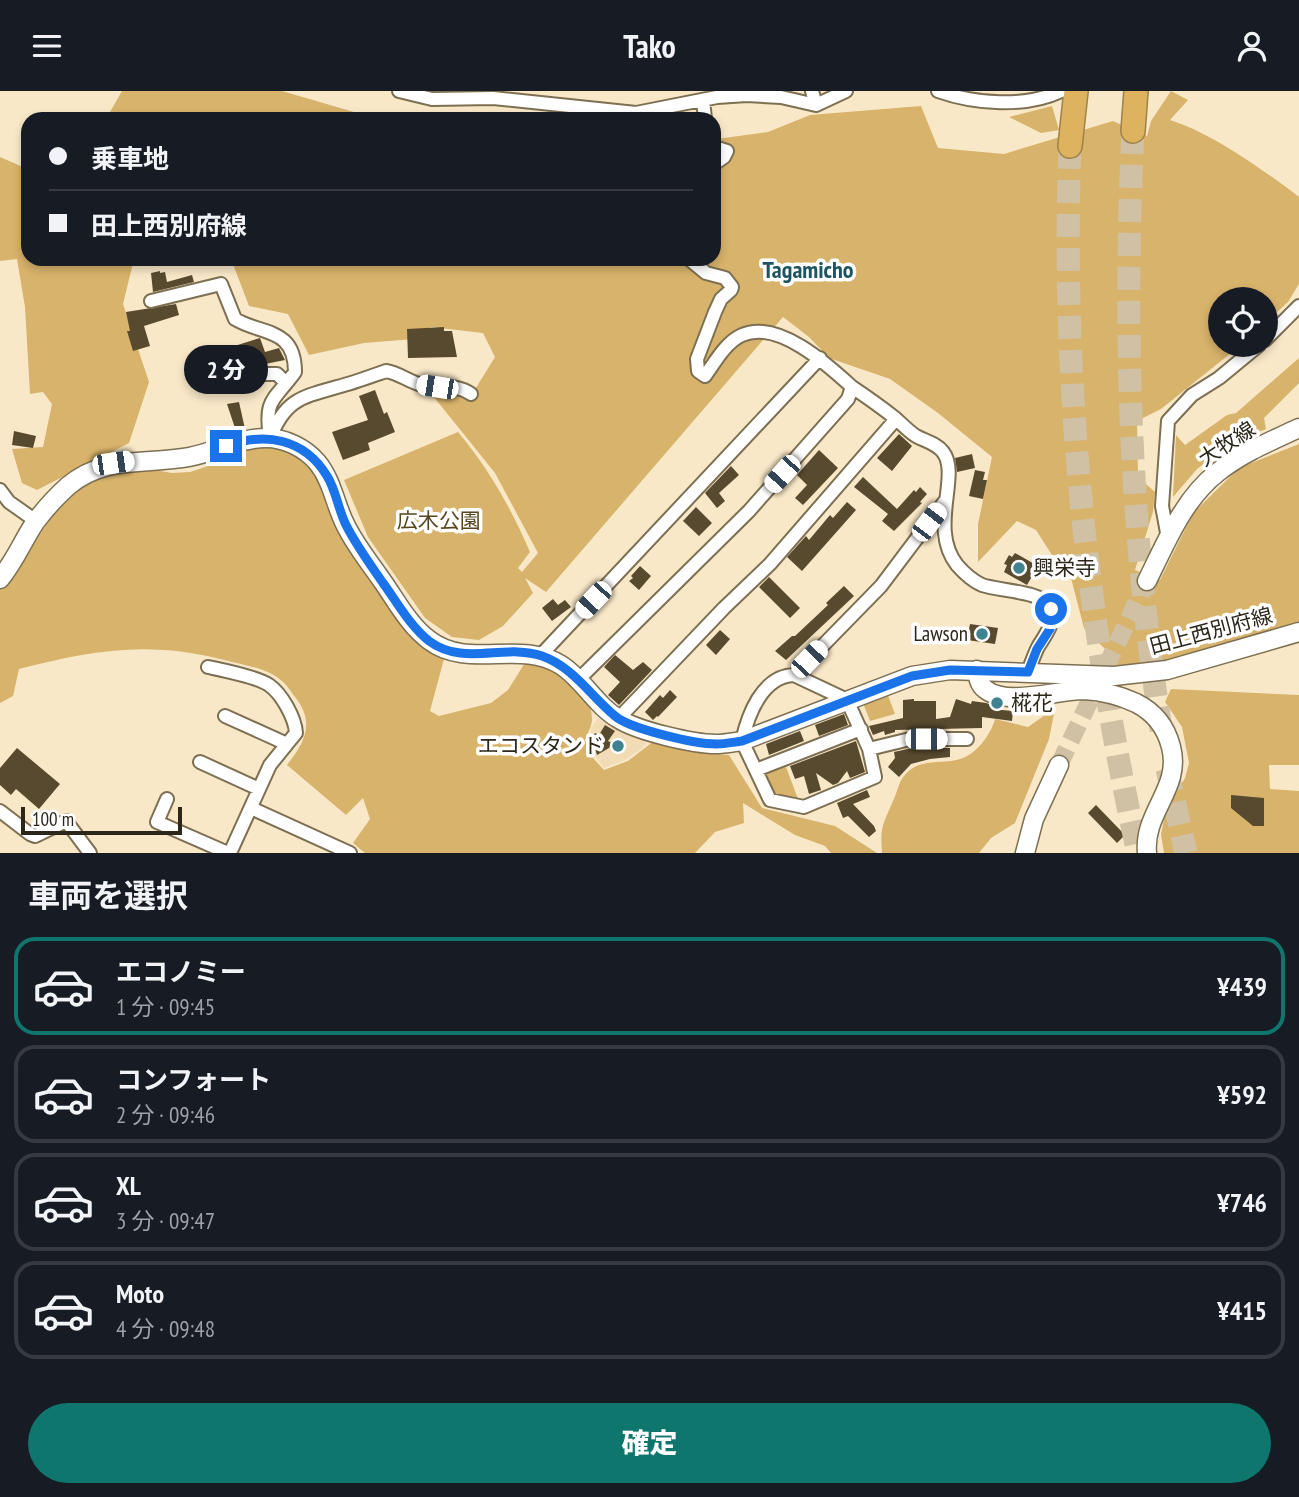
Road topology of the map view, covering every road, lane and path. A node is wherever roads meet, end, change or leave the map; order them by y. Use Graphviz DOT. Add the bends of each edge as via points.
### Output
graph roads {
  1 [pos="399,91"];
  2 [pos="812,91"];
  3 [pos="846,91"];
  4 [pos="938,91"];
  5 [pos="1061,91"];
  6 [pos="1076,91"];
  7 [pos="1136,91"];
  8 [pos="704,100"];
  9 [pos="816,105"];
  10 [pos="617,112"];
  11 [pos="641,112"];
  12 [pos="705,112"];
  13 [pos="1133,131"];
  14 [pos="1070,146"];
  15 [pos="698,266"];
  16 [pos="151,301"];
  17 [pos="1299,306"];
  18 [pos="1278,327"];
  19 [pos="1244,357"];
  20 [pos="820,358"];
  21 [pos="286,383"];
  22 [pos="207,386"];
  23 [pos="852,387"];
  24 [pos="471,394"];
  25 [pos="896,419"];
  26 [pos="1299,428"];
  27 [pos="270,438"];
  28 [pos="0,490"];
  29 [pos="945,501"];
  30 [pos="36,521"];
  31 [pos="1168,538"];
  32 [pos="0,579"];
  33 [pos="1147,581"];
  34 [pos="1299,632"];
  35 [pos="540,656"];
  36 [pos="208,667"];
  37 [pos="976,670"];
  38 [pos="1028,672"];
  39 [pos="794,675"];
  40 [pos="579,679"];
  41 [pos="847,700"];
  42 [pos="225,716"];
  43 [pos="618,719"];
  44 [pos="861,729"];
  45 [pos="967,739"];
  46 [pos="742,741"];
  47 [pos="288,744"];
  48 [pos="869,749"];
  49 [pos="200,762"];
  50 [pos="1059,765"];
  51 [pos="756,770"];
  52 [pos="259,789"];
  53 [pos="167,799"];
  54 [pos="251,808"];
  55 [pos="0,811"];
  56 [pos="90,853"];
  57 [pos="229,853"];
  58 [pos="350,853"];
  59 [pos="1026,853"];
  60 [pos="1147,853"];
  1 -- 10 [label="street" via="432,99 493,98"];
  2 -- 9 [label="street"];
  3 -- 9 [label="street"];
  4 -- 5 [label="street" via="990,102 1034,99"];
  6 -- 14 [label="highway"];
  7 -- 13 [label="highway"];
  8 -- 9 [label="street" via="747,95"];
  8 -- 11 [label="street"];
  8 -- 12 [label="street"];
  15 -- 20 [label="street" via="724,278 732,287 720,299 699,354 698,371 705,376 730,344 754,332 781,337"];
  16 -- 21 [label="street" via="221,285 235,319 274,333 289,349 295,373"];
  17 -- 18 [label="street"];
  19 -- 31 [label="street" via="1192,395 1168,421 1162,506"];
  20 -- 23 [label="street"];
  20 -- 35 [label="street"];
  21 -- 22 [label="street" via="277,374 257,374"];
  21 -- 27 [label="street" via="267,415"];
  23 -- 25 [label="street"];
  23 -- 40 [label="street" via="848,399 749,511"];
  24 -- 27 [label="street" via="463,388 422,385 386,372 309,394 277,419"];
  25 -- 29 [label="street" via="944,453 949,466"];
  25 -- 43 [label="street" via="770,564"];
  26 -- 31 [label="street, 大牧線" via="1215,474 1196,493"];
  27 -- 30 [label="street, 田上西別府線" via="242,440 190,457 96,468 68,486"];
  27 -- 35 [label="street, 田上西別府線" via="299,447 316,460 358,545 411,623 428,640 462,655 520,652"];
  28 -- 30 [label="street"];
  29 -- 38 [label="street" via="948,550 964,572 979,584 1038,596 1051,609 1050,629"];
  29 -- 39 [label="street" via="881,586"];
  30 -- 32 [label="street, 田上西別府線"];
  31 -- 33 [label="street, 大牧線"];
  34 -- 38 [label="street, 田上西別府線" via="1167,670 1114,676"];
  35 -- 40 [label="street, 田上西別府線"];
  36 -- 47 [label="street" via="268,685 285,703 296,726"];
  37 -- 38 [label="street, 田上西別府線"];
  37 -- 41 [label="street, 田上西別府線" via="912,676"];
  37 -- 60 [label="street" via="984,689 1001,696 1100,692 1124,697 1156,718 1174,757 1172,781 1147,835"];
  39 -- 41 [label="street"];
  39 -- 46 [label="street" via="769,686 751,711"];
  40 -- 43 [label="street, 田上西別府線"];
  41 -- 44 [label="street"];
  41 -- 46 [label="street, 田上西別府線"];
  42 -- 47 [label="street"];
  43 -- 46 [label="street, 田上西別府線" via="693,741"];
  44 -- 48 [label="street"];
  44 -- 51 [label="street"];
  45 -- 48 [label="street" via="910,739"];
  46 -- 51 [label="street"];
  47 -- 52 [label="street" via="270,765"];
  48 -- 51 [label="street" via="875,777 804,807 769,800"];
  49 -- 52 [label="street"];
  50 -- 59 [label="street" via="1034,819"];
  52 -- 54 [label="street"];
  53 -- 57 [label="street" via="157,822"];
  54 -- 57 [label="street"];
  54 -- 58 [label="street"];
  55 -- 56 [label="street" via="34,836 66,821"];
}
